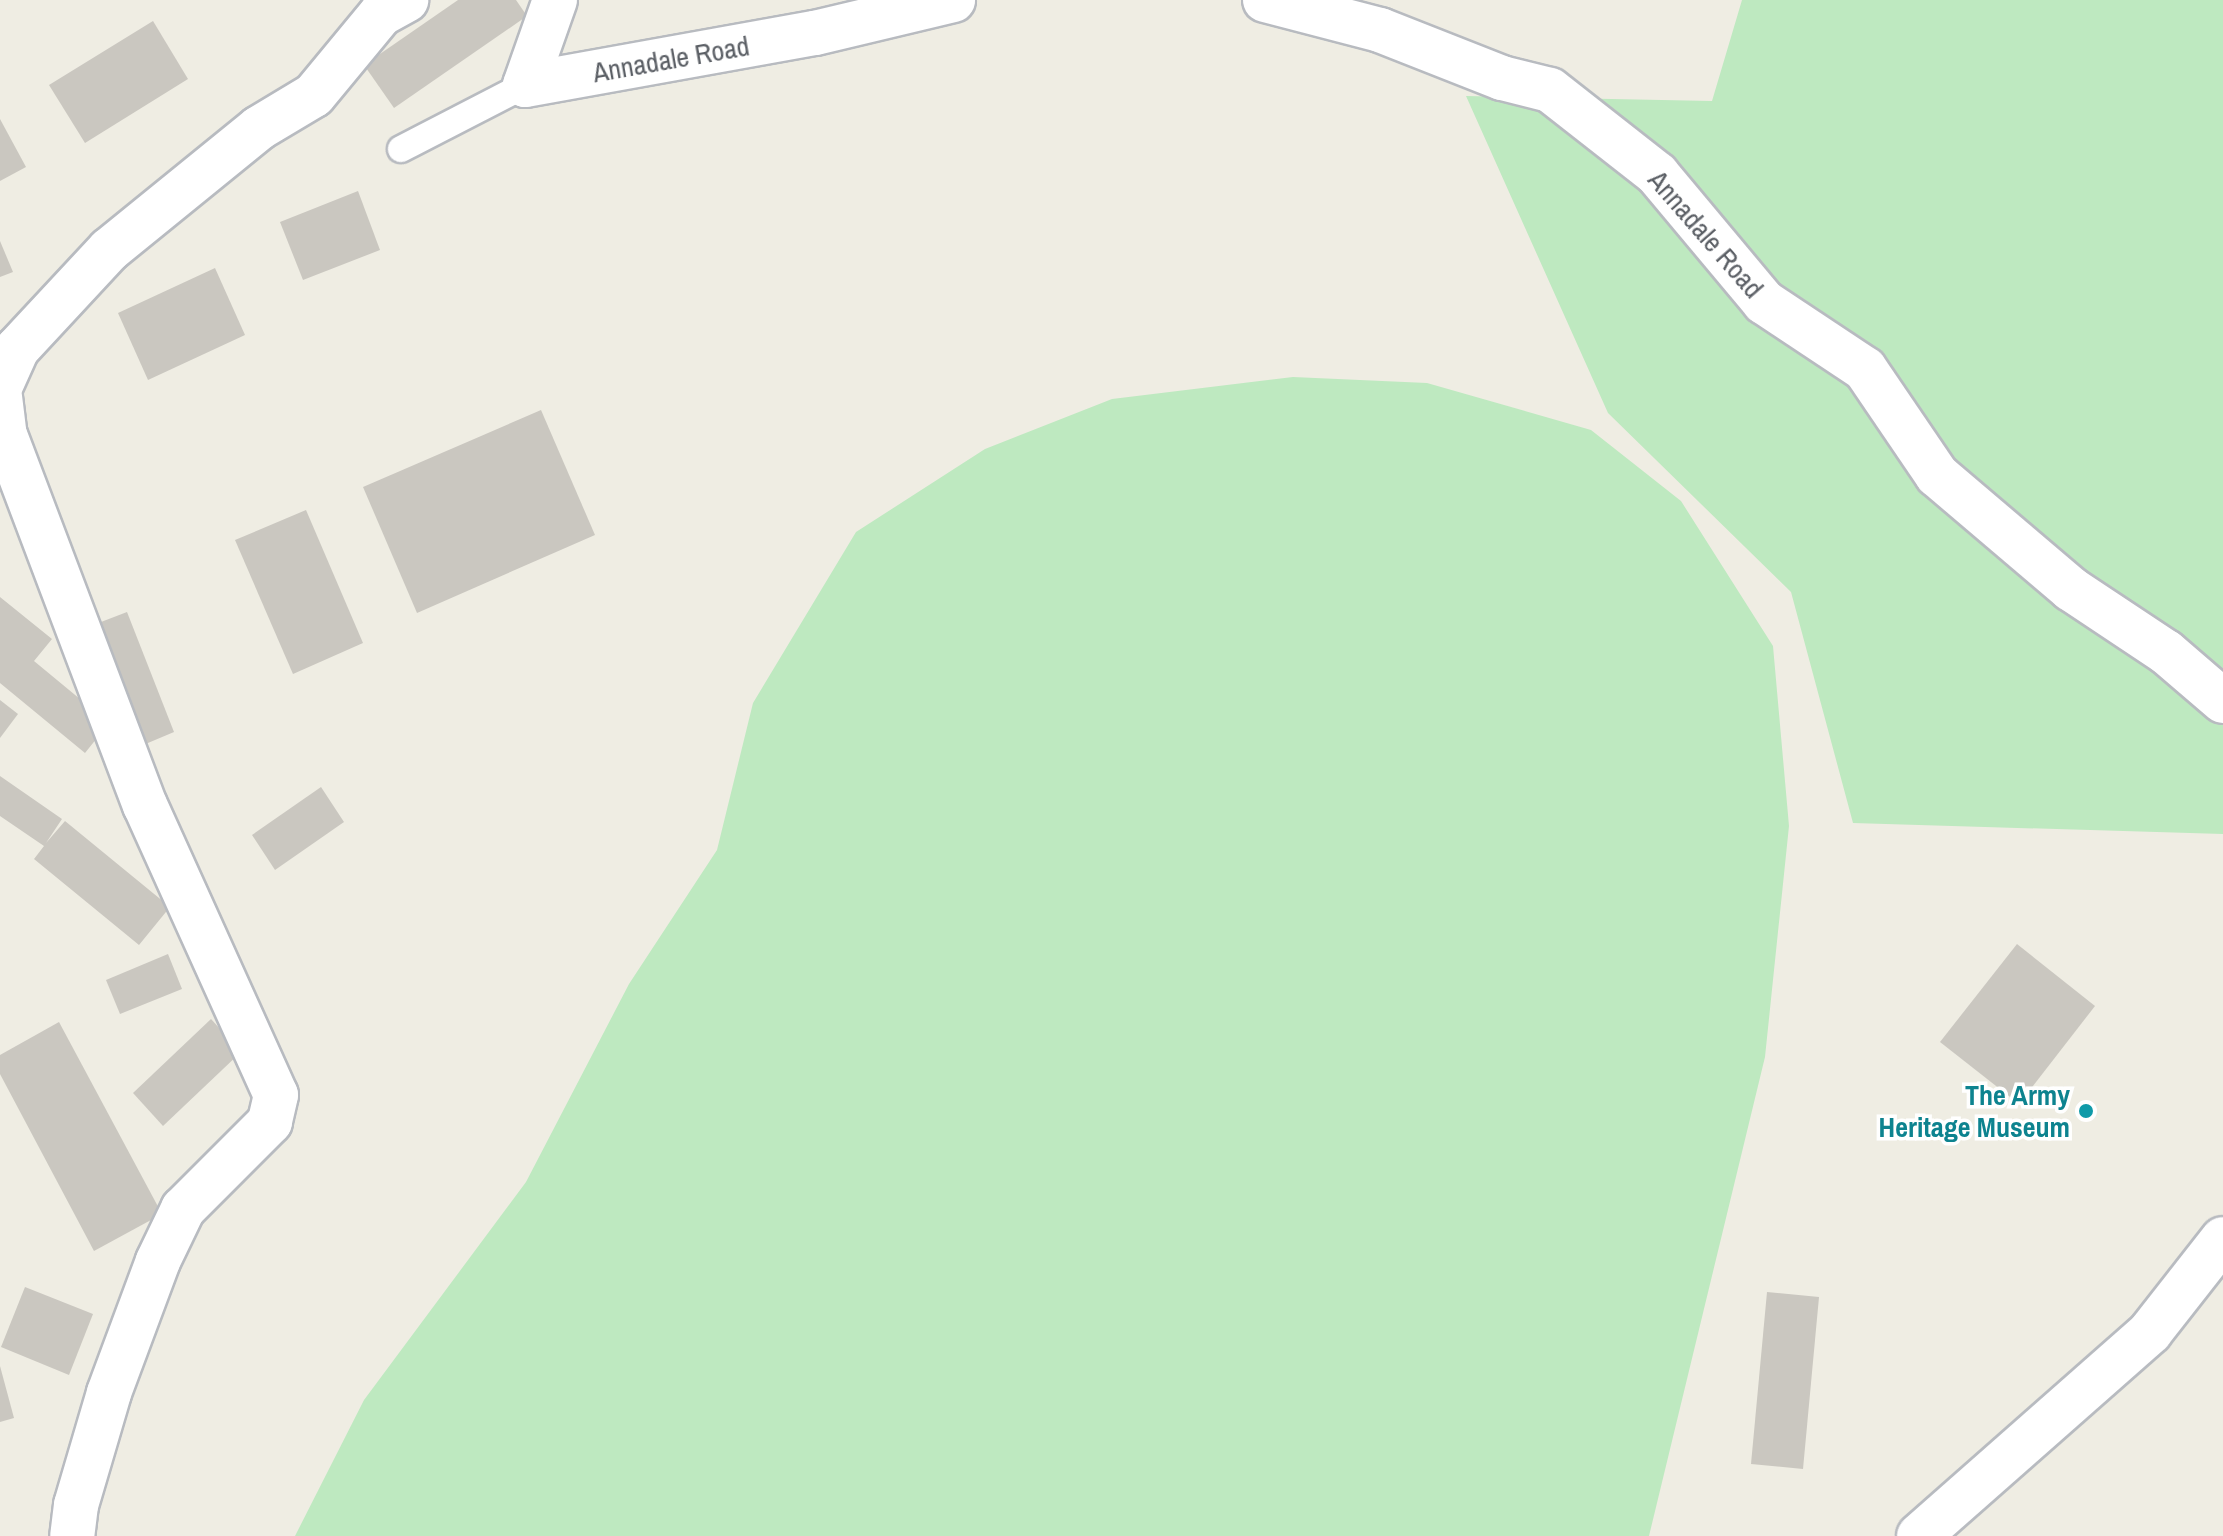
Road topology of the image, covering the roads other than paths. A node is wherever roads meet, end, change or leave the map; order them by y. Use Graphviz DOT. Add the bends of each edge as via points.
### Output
graph roads {
  1 [pos="406,0"];
  2 [pos="555,0"];
  3 [pos="953,0"];
  4 [pos="1265,0"];
  5 [pos="525,85"];
  6 [pos="401,149"];
  7 [pos="0,387"];
  8 [pos="0,397"];
  9 [pos="2223,701"];
  10 [pos="2223,1239"];
  11 [pos="72,1536"];
  12 [pos="1919,1536"];
  1 -- 7 [label="street" via="381,14 314,95 259,128 109,250 17,349"];
  2 -- 5 [label="street"];
  3 -- 5 [label="street, Annadale Road" via="815,33"];
  4 -- 9 [label="street, Annadale Road" via="1380,30 1502,78 1550,90 1657,174 1764,302 1865,369 1937,475 2071,589 2166,652"];
  5 -- 6 [label="lane, Annadale Road"];
  8 -- 11 [label="street" via="5,435 145,805 276,1095 270,1122 183,1209 158,1261 109,1393"];
  10 -- 12 [label="street" via="2150,1332"];
}
